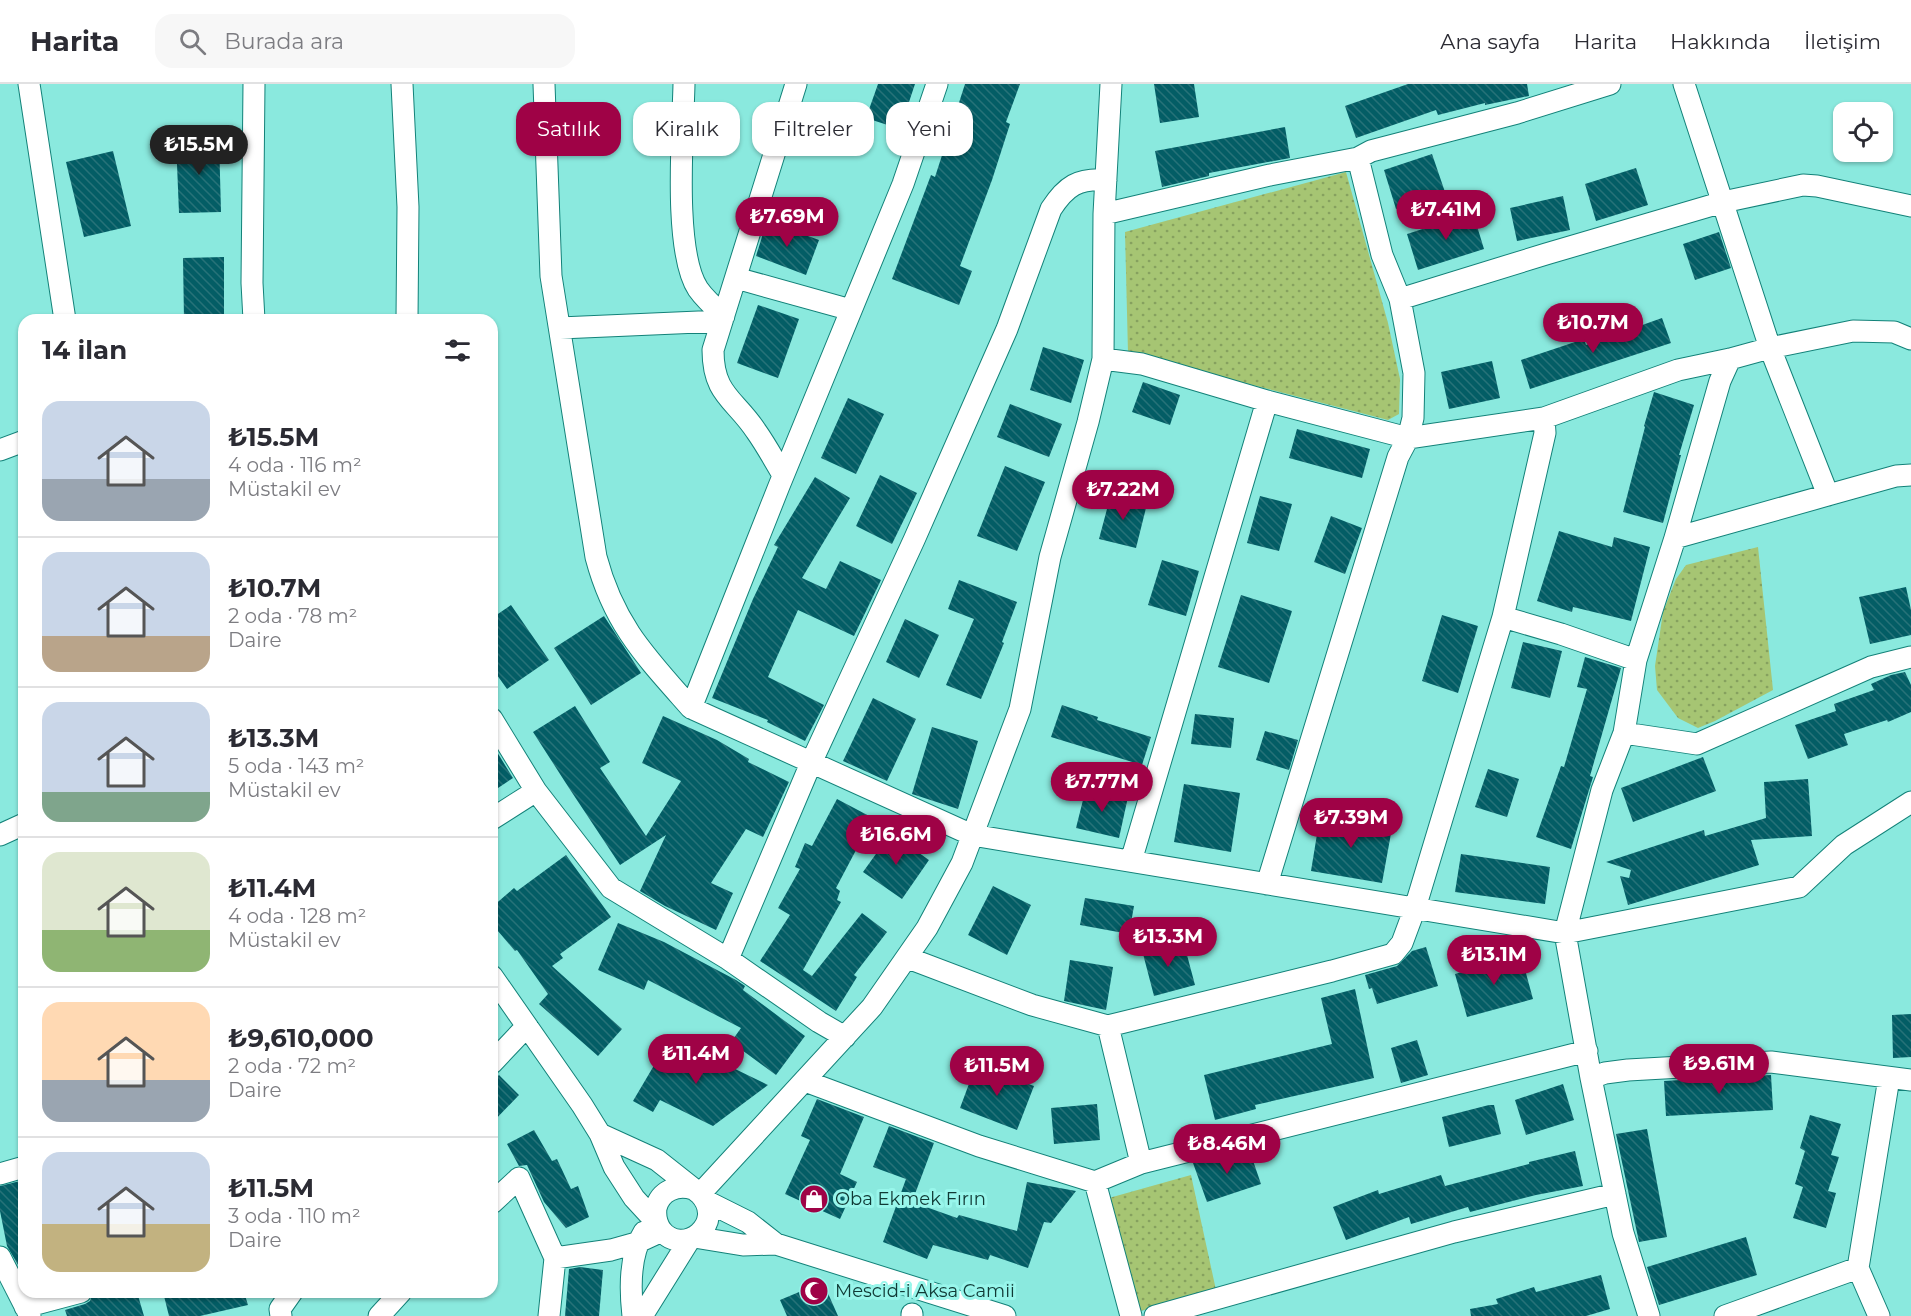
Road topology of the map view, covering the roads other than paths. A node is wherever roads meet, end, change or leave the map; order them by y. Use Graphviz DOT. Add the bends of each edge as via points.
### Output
graph roads {
  1 [pos="29,84"];
  2 [pos="254,84"];
  3 [pos="402,84"];
  4 [pos="544,84"];
  5 [pos="684,84"];
  6 [pos="796,84"];
  7 [pos="938,84"];
  8 [pos="1111,84"];
  9 [pos="1610,84"];
  10 [pos="1684,84"];
  11 [pos="1358,158"];
  12 [pos="1106,180"];
  13 [pos="1723,202"];
  14 [pos="1911,206"];
  15 [pos="1104,214"];
  16 [pos="736,278"];
  17 [pos="1400,299"];
  18 [pos="851,310"];
  19 [pos="64,314"];
  20 [pos="254,314"];
  21 [pos="407,314"];
  22 [pos="723,318"];
  23 [pos="560,328"];
  24 [pos="1911,339"];
  25 [pos="1770,348"];
  26 [pos="1104,359"];
  27 [pos="1730,360"];
  28 [pos="1268,401"];
  29 [pos="1544,418"];
  30 [pos="1408,438"];
  31 [pos="18,443"];
  32 [pos="0,450"];
  33 [pos="783,475"];
  34 [pos="1911,475"];
  35 [pos="1828,495"];
  36 [pos="1675,538"];
  37 [pos="1503,617"];
  38 [pos="1911,657"];
  39 [pos="1636,660"];
  40 [pos="691,708"];
  41 [pos="498,729"];
  42 [pos="1624,733"];
  43 [pos="811,763"];
  44 [pos="536,791"];
  45 [pos="1911,802"];
  46 [pos="498,815"];
  47 [pos="18,827"];
  48 [pos="0,835"];
  49 [pos="972,835"];
  50 [pos="1131,861"];
  51 [pos="1268,884"];
  52 [pos="1415,908"];
  53 [pos="1565,933"];
  54 [pos="908,958"];
  55 [pos="728,959"];
  56 [pos="498,985"];
  57 [pos="527,1026"];
  58 [pos="1108,1026"];
  59 [pos="845,1037"];
  60 [pos="1587,1051"];
  61 [pos="498,1057"];
  62 [pos="1591,1078"];
  63 [pos="1889,1078"];
  64 [pos="1911,1080"];
  65 [pos="805,1081"];
  66 [pos="600,1134"];
  67 [pos="1141,1163"];
  68 [pos="18,1169"];
  69 [pos="0,1174"];
  70 [pos="1095,1182"];
  71 [pos="699,1194"];
  72 [pos="1615,1194"];
  73 [pos="498,1197"];
  74 [pos="657,1222"];
  75 [pos="692,1238"];
  76 [pos="636,1243"];
  77 [pos="776,1244"];
  78 [pos="0,1257"];
  79 [pos="555,1258"];
  80 [pos="1858,1268"];
  81 [pos="18,1292"];
  82 [pos="21,1298"];
  83 [pos="65,1298"];
  84 [pos="288,1298"];
  85 [pos="396,1298"];
  86 [pos="28,1312"];
  87 [pos="281,1316"];
  88 [pos="379,1316"];
  89 [pos="549,1316"];
  90 [pos="633,1316"];
  91 [pos="642,1316"];
  92 [pos="1005,1316"];
  93 [pos="1131,1316"];
  94 [pos="1155,1316"];
  95 [pos="1648,1316"];
  96 [pos="1725,1316"];
  97 [pos="1880,1316"];
  1 -- 19 [label="street"];
  2 -- 20 [label="street"];
  3 -- 21 [label="street" via="408,207"];
  4 -- 23 [label="street" via="551,276"];
  5 -- 22 [label="street" via="682,220 690,271 697,288"];
  6 -- 16 [label="street"];
  7 -- 18 [label="street" via="903,184"];
  8 -- 12 [label="street"];
  9 -- 11 [label="street" via="1371,151"];
  10 -- 13 [label="street"];
  11 -- 15 [label="street"];
  11 -- 17 [label="street" via="1382,255"];
  12 -- 15 [label="street"];
  12 -- 43 [label="street" via="1077,183 1062,193 1051,209 1007,329"];
  13 -- 14 [label="street" via="1803,185"];
  13 -- 17 [label="street"];
  13 -- 25 [label="street"];
  15 -- 26 [label="street"];
  16 -- 18 [label="street"];
  16 -- 22 [label="street"];
  17 -- 30 [label="street" via="1414,372 1413,418"];
  18 -- 33 [label="street"];
  22 -- 23 [label="street"];
  22 -- 33 [label="street" via="713,350 719,385 755,429"];
  23 -- 40 [label="street" via="592,538 607,594 625,630"];
  24 -- 25 [label="street" via="1894,332 1853,331"];
  25 -- 27 [label="street"];
  25 -- 35 [label="street"];
  26 -- 28 [label="street" via="1142,364"];
  26 -- 49 [label="street" via="1050,557 1020,710"];
  27 -- 29 [label="street" via="1678,370"];
  27 -- 36 [label="street" via="1720,381"];
  28 -- 30 [label="street"];
  28 -- 50 [label="street"];
  29 -- 30 [label="street"];
  29 -- 37 [label="street" via="1545,432"];
  30 -- 51 [label="street" via="1398,457"];
  31 -- 32 [label="street"];
  33 -- 40 [label="street"];
  34 -- 35 [label="street"];
  35 -- 36 [label="street"];
  36 -- 39 [label="street"];
  37 -- 39 [label="street"];
  37 -- 52 [label="street"];
  38 -- 42 [label="street" via="1871,667 1697,744"];
  39 -- 42 [label="street"];
  40 -- 43 [label="street"];
  41 -- 44 [label="street"];
  42 -- 53 [label="street" via="1602,790"];
  43 -- 49 [label="street"];
  43 -- 55 [label="street"];
  44 -- 46 [label="street"];
  44 -- 55 [label="street" via="611,888"];
  45 -- 53 [label="street" via="1844,845 1799,887"];
  47 -- 48 [label="street"];
  49 -- 50 [label="street"];
  49 -- 54 [label="street" via="957,872"];
  50 -- 51 [label="street"];
  51 -- 52 [label="street"];
  52 -- 53 [label="street"];
  52 -- 58 [label="street" via="1402,943 1393,954"];
  53 -- 60 [label="street"];
  54 -- 58 [label="street" via="1032,1005"];
  54 -- 59 [label="street"];
  55 -- 59 [label="street"];
  56 -- 57 [label="street"];
  57 -- 61 [label="street"];
  57 -- 66 [label="street"];
  58 -- 67 [label="street"];
  59 -- 65 [label="street"];
  60 -- 62 [label="street"];
  60 -- 67 [label="street"];
  62 -- 63 [label="street" via="1628,1070 1771,1062"];
  62 -- 72 [label="street"];
  63 -- 64 [label="street"];
  63 -- 80 [label="street"];
  65 -- 70 [label="street" via="979,1146"];
  65 -- 71 [label="street"];
  66 -- 71 [label="street" via="657,1160"];
  66 -- 74 [label="street" via="634,1198"];
  67 -- 70 [label="street"];
  68 -- 69 [label="street"];
  70 -- 93 [label="street"];
  71 -- 74 [label="street" via="680,1187 667,1192 658,1202"];
  71 -- 75 [label="street" via="709,1209 708,1221"];
  71 -- 77 [label="street" via="748,1222"];
  72 -- 94 [label="street" via="1454,1232"];
  72 -- 95 [label="street"];
  73 -- 79 [label="street" via="519,1178"];
  74 -- 75 [label="street" via="677,1240"];
  74 -- 76 [label="street"];
  75 -- 77 [label="street" via="743,1245"];
  75 -- 91 [label="street"];
  76 -- 79 [label="street"];
  76 -- 90 [label="street"];
  77 -- 92 [label="street"];
  78 -- 81 [label="street"];
  79 -- 89 [label="street"];
  80 -- 96 [label="street"];
  80 -- 97 [label="street"];
  82 -- 86 [label="street"];
  83 -- 86 [label="street"];
  84 -- 87 [label="street" via="280,1309"];
  85 -- 88 [label="street"];
}
